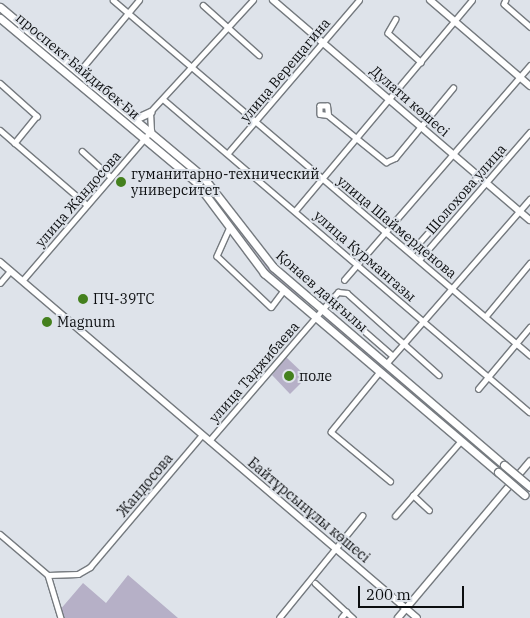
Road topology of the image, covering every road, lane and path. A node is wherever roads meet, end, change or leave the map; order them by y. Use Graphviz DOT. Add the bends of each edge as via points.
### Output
graph roads {
  1 [pos="113,0"];
  2 [pos="139,0"];
  3 [pos="253,0"];
  4 [pos="273,0"];
  5 [pos="358,0"];
  6 [pos="430,0"];
  7 [pos="472,0"];
  8 [pos="506,0"];
  9 [pos="203,5"];
  10 [pos="0,7"];
  11 [pos="128,13"];
  12 [pos="0,18"];
  13 [pos="396,19"];
  14 [pos="455,21"];
  15 [pos="226,26"];
  16 [pos="530,27"];
  17 [pos="324,43"];
  18 [pos="259,55"];
  19 [pos="421,62"];
  20 [pos="530,65"];
  21 [pos="192,66"];
  22 [pos="78,73"];
  23 [pos="520,76"];
  24 [pos="0,83"];
  25 [pos="530,86"];
  26 [pos="453,88"];
  27 [pos="163,99"];
  28 [pos="389,100"];
  29 [pos="150,112"];
  30 [pos="328,115"];
  31 [pos="135,119"];
  32 [pos="258,121"];
  33 [pos="422,128"];
  34 [pos="0,130"];
  35 [pos="150,131"];
  36 [pos="530,132"];
  37 [pos="142,135"];
  38 [pos="356,139"];
  39 [pos="15,143"];
  40 [pos="82,151"];
  41 [pos="228,153"];
  42 [pos="454,156"];
  43 [pos="478,176"];
  44 [pos="111,177"];
  45 [pos="321,178"];
  46 [pos="486,184"];
  47 [pos="530,199"];
  48 [pos="87,205"];
  49 [pos="295,211"];
  50 [pos="519,212"];
  51 [pos="530,220"];
  52 [pos="230,227"];
  53 [pos="387,231"];
  54 [pos="411,252"];
  55 [pos="419,260"];
  56 [pos="0,262"];
  57 [pos="530,263"];
  58 [pos="358,264"];
  59 [pos="10,271"];
  60 [pos="344,280"];
  61 [pos="22,281"];
  62 [pos="0,283"];
  63 [pos="452,287"];
  64 [pos="284,290"];
  65 [pos="330,301"];
  66 [pos="322,309"];
  67 [pos="486,316"];
  68 [pos="316,317"];
  69 [pos="422,320"];
  70 [pos="530,327"];
  71 [pos="516,343"];
  72 [pos="402,344"];
  73 [pos="530,354"];
  74 [pos="392,355"];
  75 [pos="386,364"];
  76 [pos="380,372"];
  77 [pos="439,375"];
  78 [pos="488,377"];
  79 [pos="478,389"];
  80 [pos="530,412"];
  81 [pos="202,436"];
  82 [pos="209,441"];
  83 [pos="461,441"];
  84 [pos="530,461"];
  85 [pos="390,480"];
  86 [pos="530,487"];
  87 [pos="413,496"];
  88 [pos="527,498"];
  89 [pos="430,510"];
  90 [pos="362,516"];
  91 [pos="395,516"];
  92 [pos="0,534"];
  93 [pos="336,549"];
  94 [pos="48,575"];
  95 [pos="315,583"];
  96 [pos="406,609"];
  97 [pos="346,612"];
  98 [pos="61,618"];
  99 [pos="279,618"];
  100 [pos="341,618"];
  101 [pos="353,618"];
  102 [pos="398,618"];
  103 [pos="417,618"];
  1 -- 11 [label="street, улица Шаймерденова"];
  2 -- 11 [label="street"];
  3 -- 15 [label="street"];
  4 -- 17 [label="main road, Дулати көшесі"];
  5 -- 17 [label="street, улица Верещагина"];
  6 -- 14 [label="main road"];
  7 -- 14 [label="street"];
  8 -- 16 [label="street" via="504,4"];
  9 -- 15 [label="street"];
  10 -- 22 [label="main road, Қонаев даңғылы"];
  11 -- 21 [label="street, улица Шаймерденова"];
  11 -- 22 [label="street"];
  12 -- 37 [label="main road, проспект Байдибек Би"];
  13 -- 19 [label="street" via="388,33"];
  14 -- 19 [label="street"];
  14 -- 23 [label="main road"];
  15 -- 18 [label="street"];
  15 -- 21 [label="street"];
  17 -- 28 [label="main road, Дулати көшесі"];
  17 -- 32 [label="street, улица Верещагина"];
  19 -- 28 [label="street"];
  20 -- 23 [label="street"];
  21 -- 27 [label="street"];
  21 -- 32 [label="street, улица Шаймерденова"];
  22 -- 31 [label="main road, Қонаев даңғылы"];
  23 -- 25 [label="main road"];
  23 -- 42 [label="street"];
  24 -- 39 [label="street" via="36,116"];
  26 -- 33 [label="street"];
  27 -- 29 [label="street"];
  27 -- 41 [label="street, улица Курмангазы"];
  28 -- 33 [label="main road, Дулати көшесі"];
  28 -- 38 [label="street"];
  29 -- 31 [label="main road"];
  29 -- 35 [label="street"];
  30 -- 38 [label="street"];
  31 -- 35 [label="main road, Қонаев даңғылы"];
  32 -- 41 [label="street, улица Верещагина"];
  32 -- 45 [label="street, улица Шаймерденова"];
  33 -- 38 [label="street" via="386,162"];
  33 -- 42 [label="main road, Дулати көшесі"];
  34 -- 39 [label="street"];
  35 -- 37 [label="street, улица Жандосова"];
  35 -- 66 [label="main road, Қонаев даңғылы" via="203,176 273,267"];
  36 -- 46 [label="street, Шолохова улица"];
  37 -- 44 [label="street, улица Жандосова"];
  37 -- 52 [label="main road, Қонаев даңғылы" via="196,182"];
  38 -- 45 [label="street"];
  39 -- 48 [label="street"];
  40 -- 44 [label="street"];
  41 -- 49 [label="street, улица Курмангазы"];
  42 -- 43 [label="main road, Дулати көшесі"];
  42 -- 53 [label="street"];
  43 -- 46 [label="main road, Дулати көшесі"];
  43 -- 54 [label="street, Шолохова улица"];
  44 -- 48 [label="street, улица Жандосова"];
  45 -- 49 [label="street"];
  45 -- 53 [label="street, улица Шаймерденова"];
  46 -- 50 [label="main road, Дулати көшесі"];
  46 -- 55 [label="street, Шолохова улица"];
  47 -- 50 [label="street"];
  48 -- 61 [label="street, улица Жандосова"];
  49 -- 58 [label="street, улица Курмангазы"];
  50 -- 51 [label="main road, Дулати көшесі"];
  50 -- 63 [label="street"];
  52 -- 64 [label="main road, Қонаев даңғылы" via="264,273"];
  52 -- 64 [label="street" via="216,256 271,307"];
  53 -- 54 [label="street, улица Шаймерденова"];
  53 -- 58 [label="street"];
  54 -- 55 [label="street, улица Шаймерденова"];
  55 -- 63 [label="street, улица Шаймерденова"];
  56 -- 59 [label="main road"];
  57 -- 67 [label="street"];
  58 -- 60 [label="street"];
  58 -- 69 [label="street, улица Курмангазы"];
  59 -- 61 [label="main road"];
  59 -- 62 [label="street"];
  61 -- 81 [label="main road"];
  63 -- 67 [label="street, улица Шаймерденова"];
  63 -- 69 [label="street"];
  64 -- 68 [label="main road, Қонаев даңғылы"];
  65 -- 66 [label="street, улица Таджибаева"];
  65 -- 72 [label="street" via="338,292 347,293"];
  65 -- 74 [label="street"];
  66 -- 68 [label="street, улица Таджибаева"];
  66 -- 75 [label="main road, Қонаев даңғылы"];
  67 -- 71 [label="street, улица Шаймерденова"];
  68 -- 76 [label="main road, Қонаев даңғылы"];
  68 -- 82 [label="street, улица Таджибаева"];
  69 -- 72 [label="street"];
  69 -- 78 [label="street, улица Курмангазы"];
  70 -- 71 [label="street"];
  71 -- 73 [label="street, улица Шаймерденова"];
  71 -- 78 [label="street"];
  72 -- 74 [label="street"];
  72 -- 77 [label="street"];
  74 -- 75 [label="street"];
  75 -- 86 [label="main road, Қонаев даңғылы, bridge"];
  76 -- 83 [label="main road, Қонаев даңғылы"];
  76 -- 85 [label="street" via="331,432"];
  78 -- 79 [label="street"];
  78 -- 80 [label="street, улица Курмангазы"];
  81 -- 82 [label="main road, Байтұрсынұлы көшесі"];
  81 -- 94 [label="street, Жандосова" via="106,550 78,574"];
  82 -- 93 [label="main road, Байтұрсынұлы көшесі"];
  83 -- 87 [label="street"];
  83 -- 88 [label="main road, Қонаев даңғылы, bridge"];
  84 -- 96 [label="main road"];
  87 -- 89 [label="street"];
  87 -- 91 [label="street"];
  90 -- 93 [label="street"];
  92 -- 94 [label="street"];
  93 -- 96 [label="main road, Байтұрсынұлы көшесі"];
  93 -- 99 [label="street"];
  94 -- 98 [label="street"];
  95 -- 97 [label="street"];
  96 -- 102 [label="main road"];
  96 -- 103 [label="main road, Байтұрсынұлы көшесі"];
  97 -- 100 [label="street"];
  97 -- 101 [label="street"];
}
